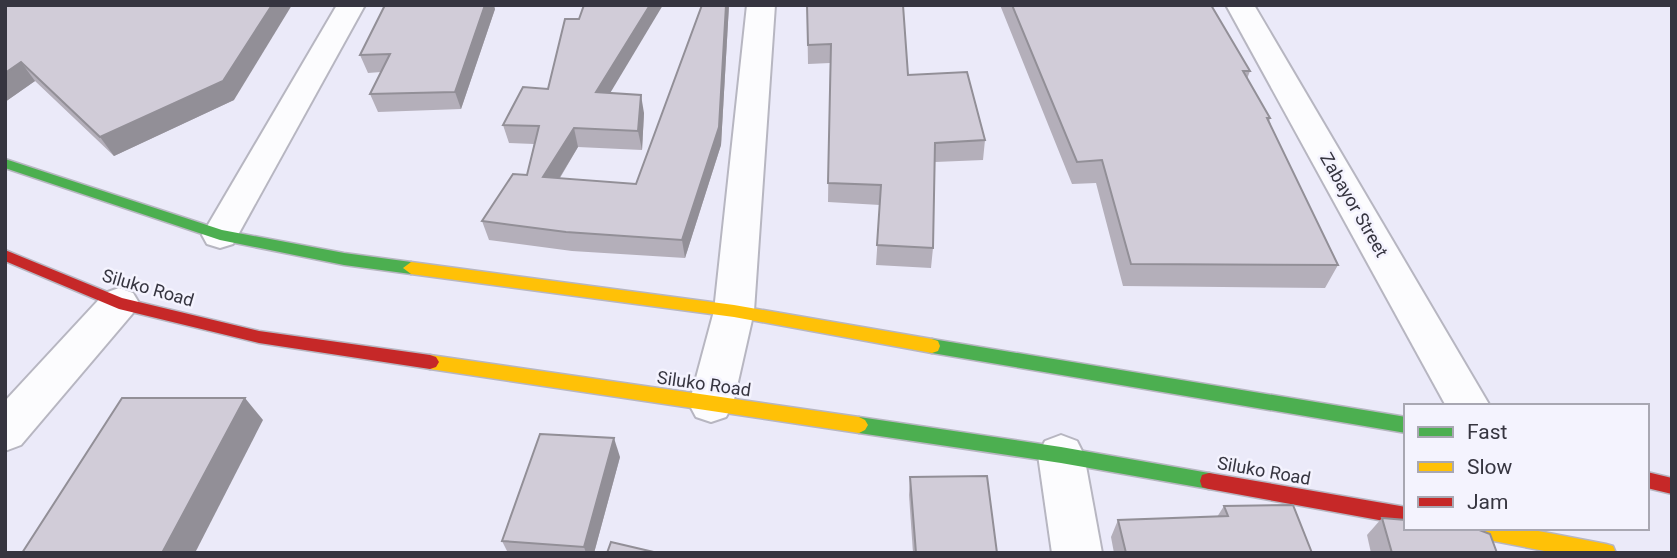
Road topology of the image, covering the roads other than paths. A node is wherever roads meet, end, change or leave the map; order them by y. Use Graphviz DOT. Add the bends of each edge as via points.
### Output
graph roads {
  1 [pos="351,5"];
  2 [pos="761,5"];
  3 [pos="1240,5"];
  4 [pos="5,163"];
  5 [pos="220,236"];
  6 [pos="5,256"];
  7 [pos="119,303"];
  8 [pos="734,311"];
  9 [pos="712,404"];
  10 [pos="1467,404"];
  11 [pos="1404,425"];
  12 [pos="5,432"];
  13 [pos="1061,455"];
  14 [pos="1649,480"];
  15 [pos="1672,486"];
  16 [pos="1404,516"];
  17 [pos="1484,530"];
  18 [pos="1605,552"];
  19 [pos="1077,553"];
  1 -- 5 [label="street"];
  2 -- 8 [label="street"];
  3 -- 10 [label="street, Zabayor Street"];
  4 -- 5 [label="main road"];
  5 -- 8 [label="main road" via="344,259"];
  6 -- 7 [label="main road, Siluko Road"];
  7 -- 9 [label="main road, Siluko Road" via="259,337"];
  7 -- 12 [label="street"];
  8 -- 9 [label="street"];
  8 -- 11 [label="main road"];
  9 -- 13 [label="main road, Siluko Road"];
  13 -- 16 [label="main road, Siluko Road"];
  13 -- 19 [label="street"];
  14 -- 15 [label="main road"];
  17 -- 18 [label="main road"];
}
